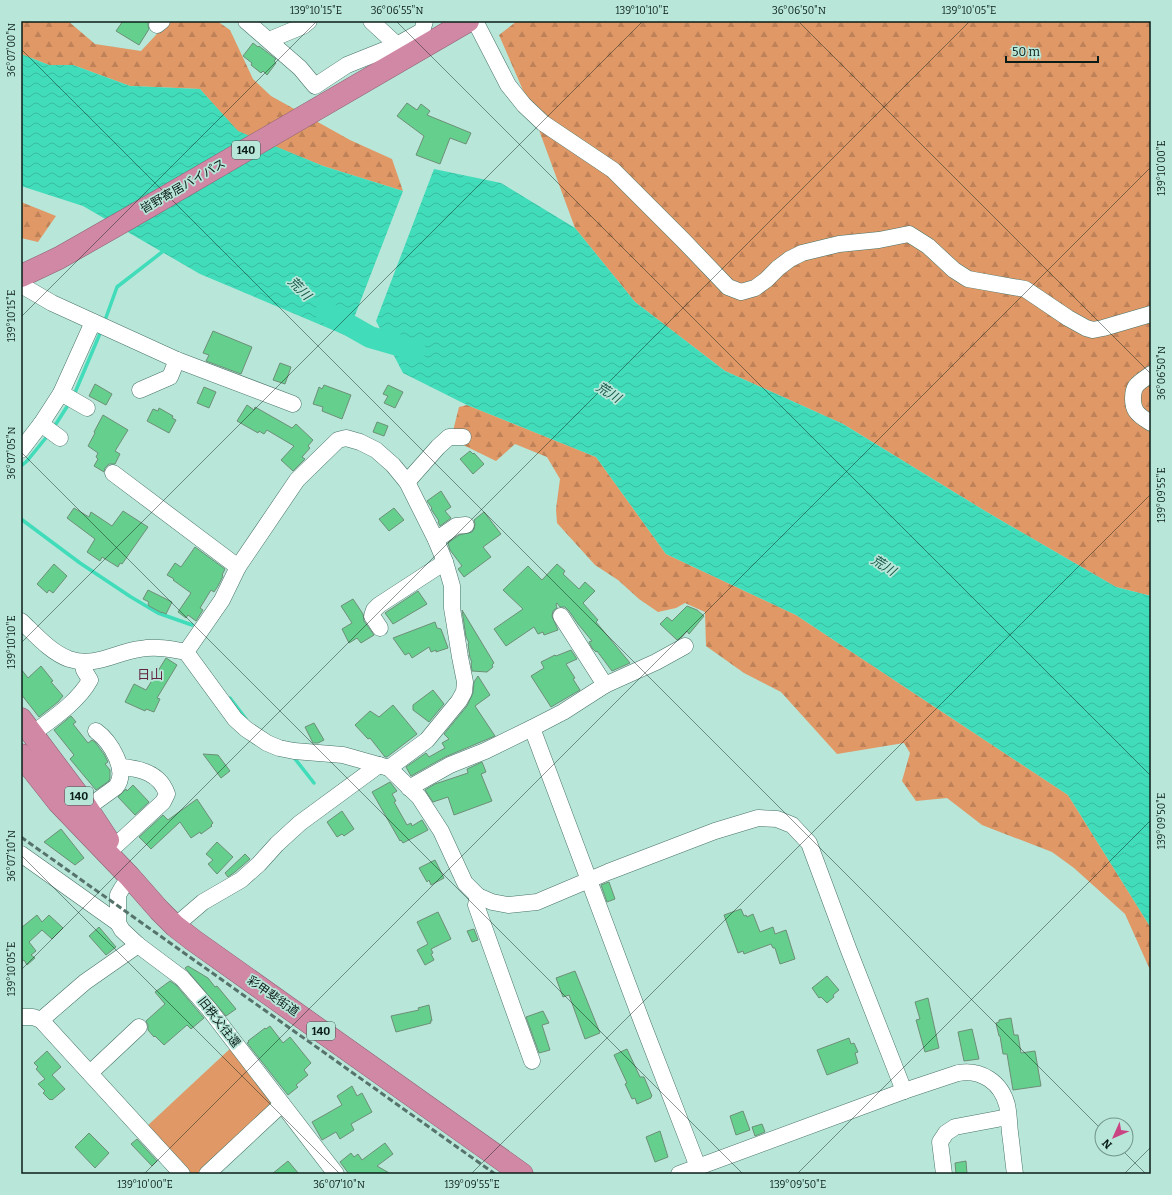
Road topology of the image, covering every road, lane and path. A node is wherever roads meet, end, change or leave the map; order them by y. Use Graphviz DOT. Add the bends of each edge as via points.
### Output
graph roads {
  1 [pos="246,21"];
  2 [pos="309,21"];
  3 [pos="371,21"];
  4 [pos="425,21"];
  5 [pos="468,21"];
  6 [pos="475,21"];
  7 [pos="269,40"];
  8 [pos="397,45"];
  9 [pos="21,276"];
  10 [pos="21,285"];
  11 [pos="1151,314"];
  12 [pos="93,322"];
  13 [pos="176,360"];
  14 [pos="1151,374"];
  15 [pos="140,390"];
  16 [pos="61,393"];
  17 [pos="294,404"];
  18 [pos="87,408"];
  19 [pos="1151,423"];
  20 [pos="41,424"];
  21 [pos="463,437"];
  22 [pos="60,438"];
  23 [pos="21,450"];
  24 [pos="113,473"];
  25 [pos="407,482"];
  26 [pos="466,526"];
  27 [pos="436,540"];
  28 [pos="445,562"];
  29 [pos="238,567"];
  30 [pos="561,616"];
  31 [pos="21,620"];
  32 [pos="380,628"];
  33 [pos="685,646"];
  34 [pos="186,652"];
  35 [pos="84,662"];
  36 [pos="605,685"];
  37 [pos="26,726"];
  38 [pos="532,728"];
  39 [pos="96,731"];
  40 [pos="21,754"];
  41 [pos="120,767"];
  42 [pos="384,767"];
  43 [pos="409,788"];
  44 [pos="87,808"];
  45 [pos="113,848"];
  46 [pos="21,854"];
  47 [pos="130,877"];
  48 [pos="589,880"];
  49 [pos="478,896"];
  50 [pos="118,923"];
  51 [pos="175,926"];
  52 [pos="138,945"];
  53 [pos="32,1018"];
  54 [pos="139,1027"];
  55 [pos="21,1028"];
  56 [pos="532,1061"];
  57 [pos="90,1073"];
  58 [pos="904,1091"];
  59 [pos="282,1104"];
  60 [pos="1008,1117"];
  61 [pos="698,1167"];
  62 [pos="182,1174"];
  63 [pos="208,1174"];
  64 [pos="336,1174"];
  65 [pos="522,1174"];
  66 [pos="679,1174"];
  67 [pos="944,1174"];
  68 [pos="1015,1174"];
  1 -- 7 [label="street"];
  2 -- 7 [label="street"];
  3 -- 8 [label="street"];
  4 -- 8 [label="street" via="422,31"];
  5 -- 9 [label="highway, 皆野寄居バイパス / 140" via="59,258"];
  6 -- 11 [label="street" via="508,85 524,104 543,123 613,170 728,287 741,292 755,288 802,252 910,234 968,279 1025,290 1086,328 1103,328"];
  7 -- 8 [label="street" via="316,86 347,65"];
  10 -- 12 [label="street"];
  12 -- 13 [label="street"];
  12 -- 16 [label="street"];
  13 -- 15 [label="street" via="170,377"];
  13 -- 17 [label="street"];
  14 -- 19 [label="street" via="1135,387 1133,398 1136,411"];
  16 -- 18 [label="street"];
  16 -- 20 [label="street"];
  20 -- 22 [label="street"];
  20 -- 23 [label="street"];
  21 -- 25 [label="street" via="449,437"];
  24 -- 29 [label="street"];
  25 -- 27 [label="street"];
  25 -- 29 [label="street" via="376,450 346,438 338,440 297,480"];
  26 -- 27 [label="street" via="456,526"];
  27 -- 28 [label="street"];
  28 -- 32 [label="street" via="374,610 372,616"];
  28 -- 42 [label="street" via="452,586 452,608 465,682 464,692 460,701 427,740"];
  29 -- 34 [label="street" via="222,600"];
  30 -- 36 [label="street"];
  31 -- 35 [label="street" via="48,646 68,658"];
  33 -- 36 [label="street"];
  34 -- 35 [label="street" via="158,647"];
  34 -- 42 [label="street" via="235,719 257,738 279,748 343,755"];
  35 -- 37 [label="street" via="84,670 90,680 76,700"];
  36 -- 38 [label="street"];
  37 -- 44 [label="highway, 彩甲斐街道 / 140"];
  38 -- 43 [label="street" via="485,752 450,765"];
  38 -- 48 [label="street"];
  39 -- 41 [label="street" via="118,759"];
  40 -- 47 [label="highway, 彩甲斐街道 / 140" via="58,802"];
  41 -- 44 [label="street" via="119,783"];
  41 -- 45 [label="street" via="148,772 155,776 167,794 163,802"];
  42 -- 43 [label="street"];
  42 -- 51 [label="street" via="300,823 241,880 203,902"];
  43 -- 49 [label="street" via="419,797 441,831 465,883"];
  44 -- 45 [label="highway, 彩甲斐街道 / 140"];
  45 -- 47 [label="highway, 彩甲斐街道 / 140"];
  46 -- 50 [label="street, 旧秩父往還"];
  47 -- 50 [label="street" via="118,895"];
  47 -- 51 [label="highway, 彩甲斐街道 / 140"];
  48 -- 49 [label="street" via="537,902 508,904 492,902"];
  48 -- 58 [label="street" via="715,831 758,818 777,819 792,825 809,843"];
  48 -- 61 [label="street"];
  49 -- 56 [label="street" via="476,905"];
  50 -- 52 [label="street, 旧秩父往還"];
  51 -- 65 [label="highway, 彩甲斐街道 / 140"];
  52 -- 53 [label="street"];
  52 -- 59 [label="street, 旧秩父往還" via="182,978"];
  53 -- 55 [label="street"];
  53 -- 57 [label="street"];
  54 -- 57 [label="street"];
  57 -- 62 [label="street"];
  58 -- 60 [label="street" via="958,1072 976,1073 985,1076 1000,1089 1007,1105"];
  58 -- 61 [label="street"];
  59 -- 63 [label="street"];
  59 -- 64 [label="street, 旧秩父往還"];
  60 -- 67 [label="street" via="955,1127 946,1133 940,1142"];
  60 -- 68 [label="street"];
  61 -- 66 [label="street"];
}
